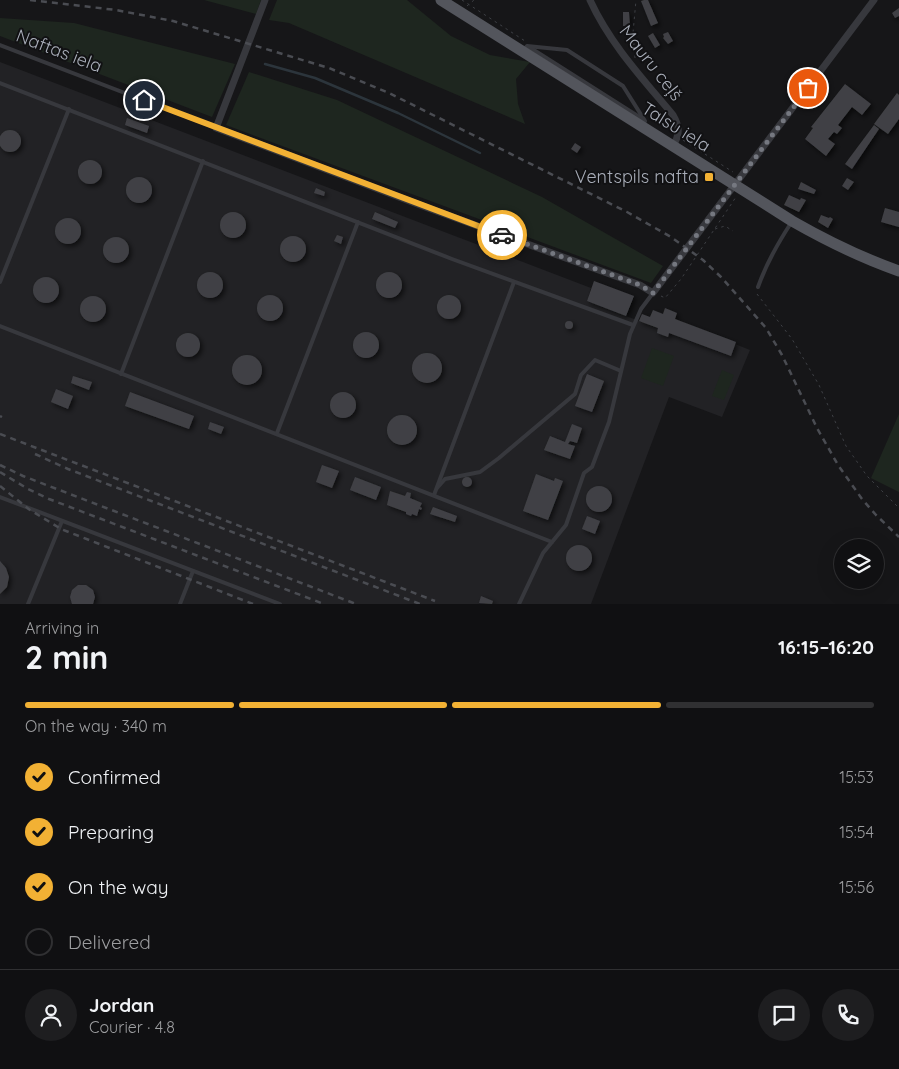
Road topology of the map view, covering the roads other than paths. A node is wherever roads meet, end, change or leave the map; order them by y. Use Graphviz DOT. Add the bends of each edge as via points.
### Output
graph roads {
  1 [pos="265,0"];
  2 [pos="441,0"];
  3 [pos="590,0"];
  4 [pos="874,0"];
  5 [pos="0,45"];
  6 [pos="525,49"];
  7 [pos="0,83"];
  8 [pos="68,109"];
  9 [pos="644,124"];
  10 [pos="216,128"];
  11 [pos="673,146"];
  12 [pos="204,161"];
  13 [pos="736,191"];
  14 [pos="792,221"];
  15 [pos="358,222"];
  16 [pos="899,271"];
  17 [pos="0,282"];
  18 [pos="514,282"];
  19 [pos="758,287"];
  20 [pos="653,293"];
  21 [pos="633,325"];
  22 [pos="0,326"];
  23 [pos="621,371"];
  24 [pos="121,374"];
  25 [pos="277,434"];
  26 [pos="436,488"];
  27 [pos="434,495"];
  28 [pos="0,497"];
  29 [pos="62,521"];
  30 [pos="552,542"];
  31 [pos="192,570"];
  32 [pos="28,604"];
  33 [pos="180,604"];
  34 [pos="280,604"];
  35 [pos="519,604"];
  1 -- 10 [label="street"];
  2 -- 6 [label="main road, Talsu iela"];
  3 -- 11 [label="street, Mauru ceļš" via="622,54 679,125"];
  4 -- 13 [label="street"];
  5 -- 10 [label="lane, Naftas iela"];
  6 -- 9 [label="main road, Talsu iela"];
  6 -- 9 [label="lane" via="567,50 623,86"];
  7 -- 8 [label="lane"];
  8 -- 12 [label="lane"];
  8 -- 17 [label="lane"];
  9 -- 11 [label="main road, Talsu iela"];
  10 -- 20 [label="street, Naftas iela" via="640,285"];
  11 -- 13 [label="main road, Talsu iela"];
  12 -- 15 [label="lane"];
  12 -- 24 [label="lane"];
  13 -- 14 [label="main road, Talsu iela"];
  13 -- 20 [label="street"];
  14 -- 16 [label="main road, Talsu iela" via="828,241"];
  14 -- 19 [label="lane" via="780,238"];
  15 -- 18 [label="lane"];
  15 -- 25 [label="lane"];
  18 -- 21 [label="lane"];
  18 -- 26 [label="lane"];
  20 -- 21 [label="lane"];
  21 -- 23 [label="lane"];
  22 -- 24 [label="lane"];
  23 -- 26 [label="lane" via="595,360 581,375 575,394 499,458 480,472 445,479"];
  23 -- 30 [label="lane" via="609,422 592,467 584,473 566,525"];
  24 -- 25 [label="lane"];
  25 -- 27 [label="lane"];
  26 -- 27 [label="lane"];
  27 -- 30 [label="lane"];
  28 -- 29 [label="lane"];
  29 -- 31 [label="lane"];
  29 -- 32 [label="lane"];
  30 -- 35 [label="lane"];
  31 -- 33 [label="lane"];
  31 -- 34 [label="lane"];
}
